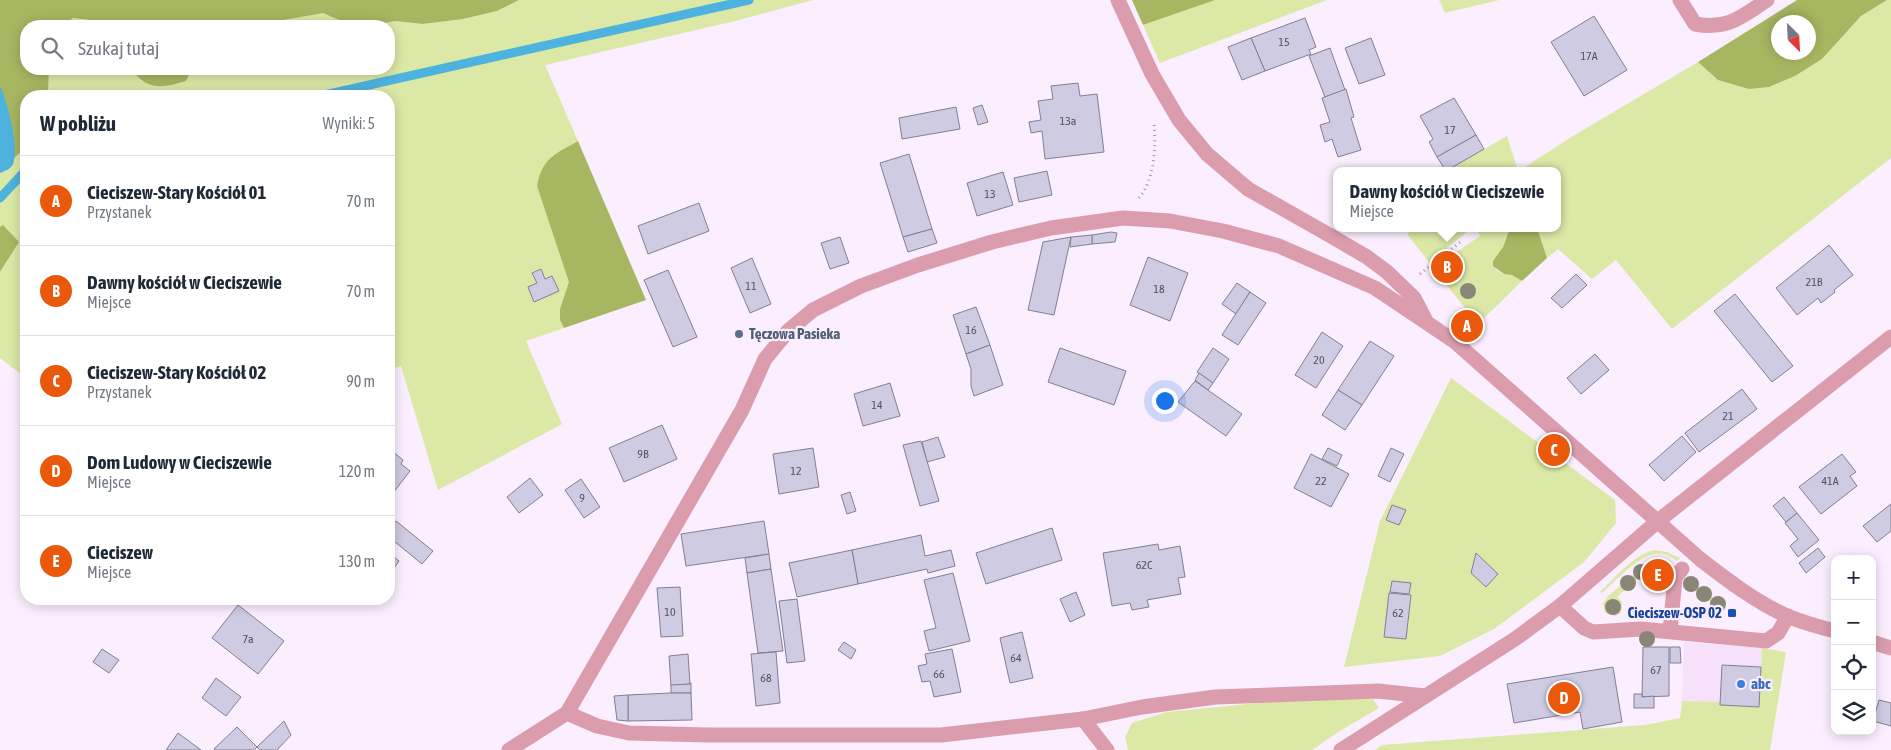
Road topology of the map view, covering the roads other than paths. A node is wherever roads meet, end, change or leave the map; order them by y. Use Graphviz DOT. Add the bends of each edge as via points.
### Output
graph roads {
  1 [pos="1118,0"];
  2 [pos="1680,0"];
  3 [pos="1767,0"];
  4 [pos="1426,320"];
  5 [pos="1891,337"];
  6 [pos="1658,521"];
  7 [pos="1682,569"];
  8 [pos="1560,606"];
  9 [pos="1788,616"];
  10 [pos="1831,630"];
  11 [pos="1670,632"];
  12 [pos="1876,643"];
  13 [pos="1891,648"];
  14 [pos="1425,696"];
  15 [pos="567,713"];
  16 [pos="1083,719"];
  17 [pos="509,750"];
  18 [pos="1107,750"];
  19 [pos="1340,750"];
  1 -- 4 [label="street" via="1152,74 1179,120 1206,154 1248,189 1367,257 1387,272 1414,298"];
  2 -- 3 [label="street" via="1695,24 1710,27 1731,23"];
  4 -- 6 [label="street"];
  4 -- 15 [label="street" via="1375,288 1279,246 1170,221 1123,218 1051,228 992,242 862,286 813,310 788,331 765,358 742,410"];
  5 -- 6 [label="street"];
  6 -- 8 [label="street"];
  6 -- 9 [label="street" via="1724,578"];
  7 -- 11 [label="street" via="1674,578"];
  8 -- 11 [label="street" via="1593,632 1640,629"];
  8 -- 14 [label="street"];
  9 -- 10 [label="street"];
  9 -- 11 [label="street" via="1778,633 1766,641"];
  12 -- 13 [label="street"];
  14 -- 16 [label="street" via="1378,691 1215,697"];
  14 -- 19 [label="street"];
  15 -- 16 [label="street" via="597,726 629,733 708,735 941,735"];
  15 -- 17 [label="street"];
  16 -- 18 [label="street"];
}
